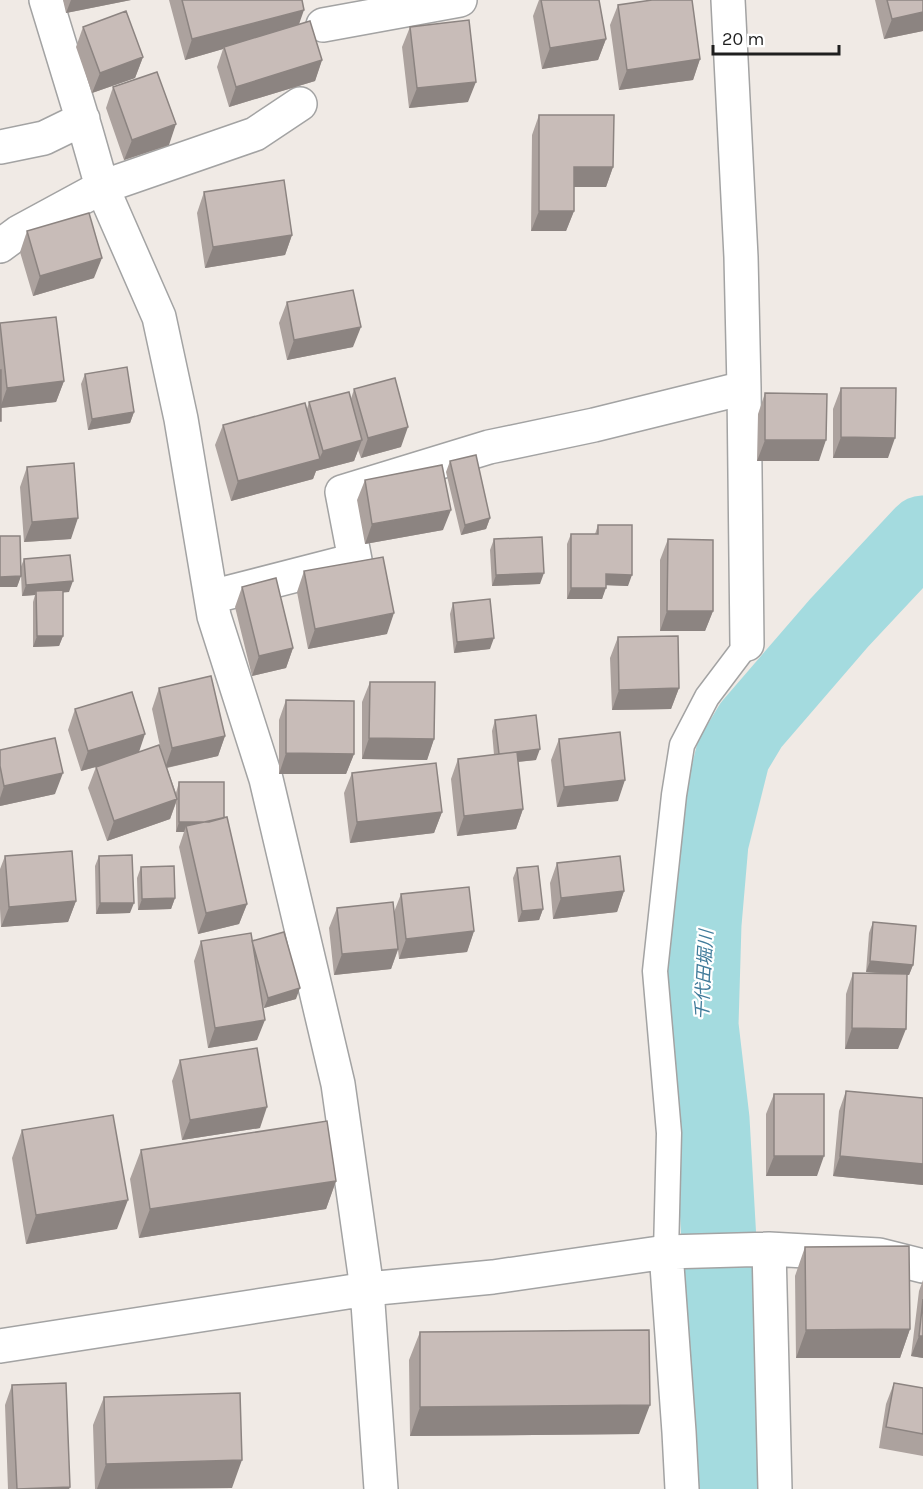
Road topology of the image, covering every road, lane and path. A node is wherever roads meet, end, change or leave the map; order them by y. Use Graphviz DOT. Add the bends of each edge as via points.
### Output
graph roads {
  1 [pos="46,0"];
  2 [pos="459,0"];
  3 [pos="728,0"];
  4 [pos="323,25"];
  5 [pos="300,104"];
  6 [pos="82,119"];
  7 [pos="0,147"];
  8 [pos="102,187"];
  9 [pos="0,246"];
  10 [pos="744,388"];
  11 [pos="211,597"];
  12 [pos="747,644"];
  13 [pos="769,1249"];
  14 [pos="666,1252"];
  15 [pos="923,1266"];
  16 [pos="367,1289"];
  17 [pos="0,1346"];
  18 [pos="381,1489"];
  19 [pos="681,1489"];
  20 [pos="775,1489"];
  1 -- 6 [label="street"];
  2 -- 4 [label="street"];
  3 -- 10 [label="street"];
  5 -- 8 [label="street" via="255,134"];
  6 -- 7 [label="street" via="44,138"];
  6 -- 8 [label="street"];
  8 -- 9 [label="street"];
  8 -- 11 [label="street" via="159,317 181,419"];
  10 -- 11 [label="street" via="489,447 342,492 355,560"];
  10 -- 12 [label="street"];
  11 -- 16 [label="street" via="266,779 335,1073"];
  12 -- 14 [label="lane" via="707,697 682,745 674,795 655,971 669,1133"];
  13 -- 14 [label="street"];
  13 -- 15 [label="street" via="879,1255"];
  13 -- 20 [label="street"];
  14 -- 16 [label="street"];
  14 -- 19 [label="street"];
  16 -- 17 [label="street"];
  16 -- 18 [label="street"];
}
